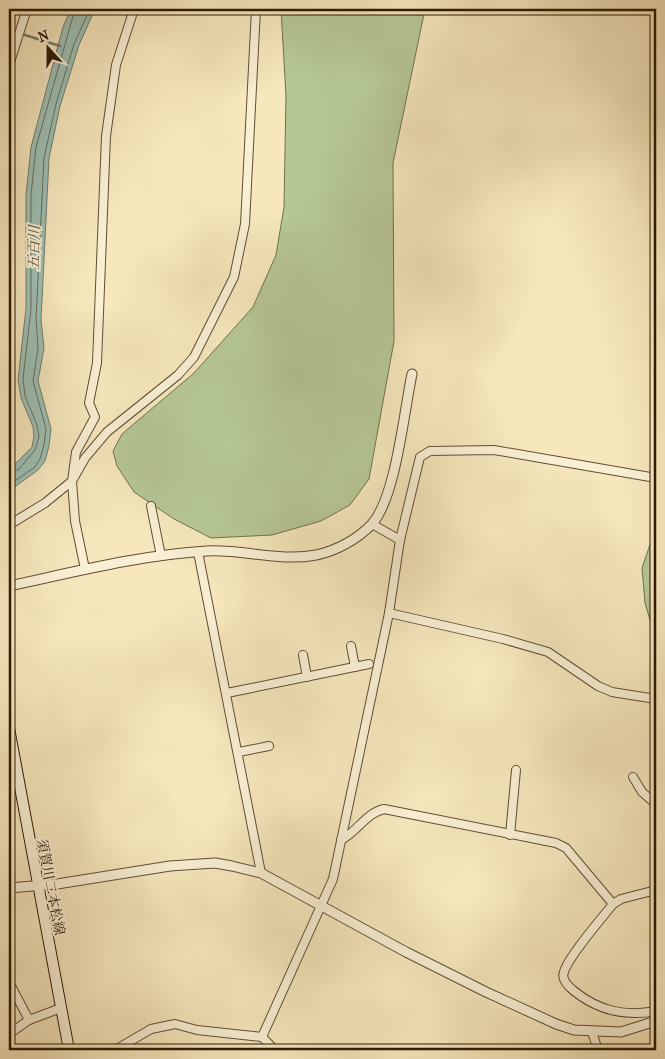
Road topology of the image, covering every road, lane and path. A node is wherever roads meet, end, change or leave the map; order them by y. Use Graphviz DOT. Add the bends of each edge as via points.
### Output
graph roads {
  1 [pos="27,9"];
  2 [pos="134,9"];
  3 [pos="256,9"];
  4 [pos="9,65"];
  5 [pos="412,374"];
  6 [pos="656,478"];
  7 [pos="72,481"];
  8 [pos="152,506"];
  9 [pos="372,524"];
  10 [pos="9,525"];
  11 [pos="400,540"];
  12 [pos="198,552"];
  13 [pos="161,556"];
  14 [pos="85,570"];
  15 [pos="9,586"];
  16 [pos="389,613"];
  17 [pos="351,646"];
  18 [pos="303,655"];
  19 [pos="369,664"];
  20 [pos="355,667"];
  21 [pos="306,677"];
  22 [pos="227,693"];
  23 [pos="656,699"];
  24 [pos="9,728"];
  25 [pos="269,746"];
  26 [pos="239,752"];
  27 [pos="516,770"];
  28 [pos="633,777"];
  29 [pos="656,804"];
  30 [pos="510,835"];
  31 [pos="341,840"];
  32 [pos="261,873"];
  33 [pos="37,885"];
  34 [pos="9,888"];
  35 [pos="656,890"];
  36 [pos="322,904"];
  37 [pos="613,904"];
  38 [pos="9,982"];
  39 [pos="61,1008"];
  40 [pos="656,1011"];
  41 [pos="29,1020"];
  42 [pos="656,1021"];
  43 [pos="592,1032"];
  44 [pos="9,1034"];
  45 [pos="262,1037"];
  46 [pos="69,1050"];
  47 [pos="115,1050"];
  48 [pos="275,1050"];
  49 [pos="598,1050"];
  1 -- 4 [label="street"];
  2 -- 7 [label="street" via="116,65 106,136 96,363 89,403 95,418 76,452"];
  3 -- 7 [label="street" via="245,224 234,277 194,357 178,375 107,432 85,458"];
  5 -- 9 [label="street" via="391,481"];
  6 -- 11 [label="street" via="494,450 430,451 420,457"];
  7 -- 10 [label="street" via="45,503"];
  7 -- 14 [label="street" via="75,521"];
  8 -- 13 [label="street"];
  9 -- 11 [label="street"];
  9 -- 12 [label="street" via="341,547 317,555 297,557 218,550"];
  11 -- 16 [label="street"];
  12 -- 13 [label="street"];
  12 -- 22 [label="street"];
  13 -- 14 [label="street"];
  14 -- 15 [label="street"];
  16 -- 23 [label="street" via="548,652 598,686 612,692"];
  16 -- 31 [label="street"];
  17 -- 20 [label="street"];
  18 -- 21 [label="street"];
  19 -- 20 [label="street"];
  20 -- 21 [label="street"];
  21 -- 22 [label="street"];
  22 -- 26 [label="street"];
  24 -- 33 [label="main road, 須賀川二本松線"];
  25 -- 26 [label="street"];
  26 -- 32 [label="street"];
  27 -- 30 [label="street"];
  28 -- 29 [label="street" via="642,792"];
  30 -- 31 [label="street" via="384,809 374,813"];
  30 -- 37 [label="street" via="551,841 566,848"];
  31 -- 36 [label="street" via="333,879"];
  32 -- 33 [label="street" via="215,863"];
  32 -- 36 [label="street"];
  33 -- 34 [label="street"];
  33 -- 39 [label="main road, 須賀川二本松線"];
  35 -- 37 [label="street"];
  36 -- 43 [label="street" via="406,952 486,992 556,1024"];
  36 -- 45 [label="street"];
  37 -- 40 [label="street" via="572,958 563,977 584,1000 602,1009 626,1013"];
  38 -- 41 [label="street"];
  39 -- 41 [label="street"];
  39 -- 46 [label="main road, 須賀川二本松線"];
  41 -- 44 [label="street"];
  42 -- 43 [label="street" via="621,1032"];
  43 -- 49 [label="street"];
  45 -- 47 [label="street" via="167,1024 151,1029"];
  45 -- 48 [label="street"];
}
